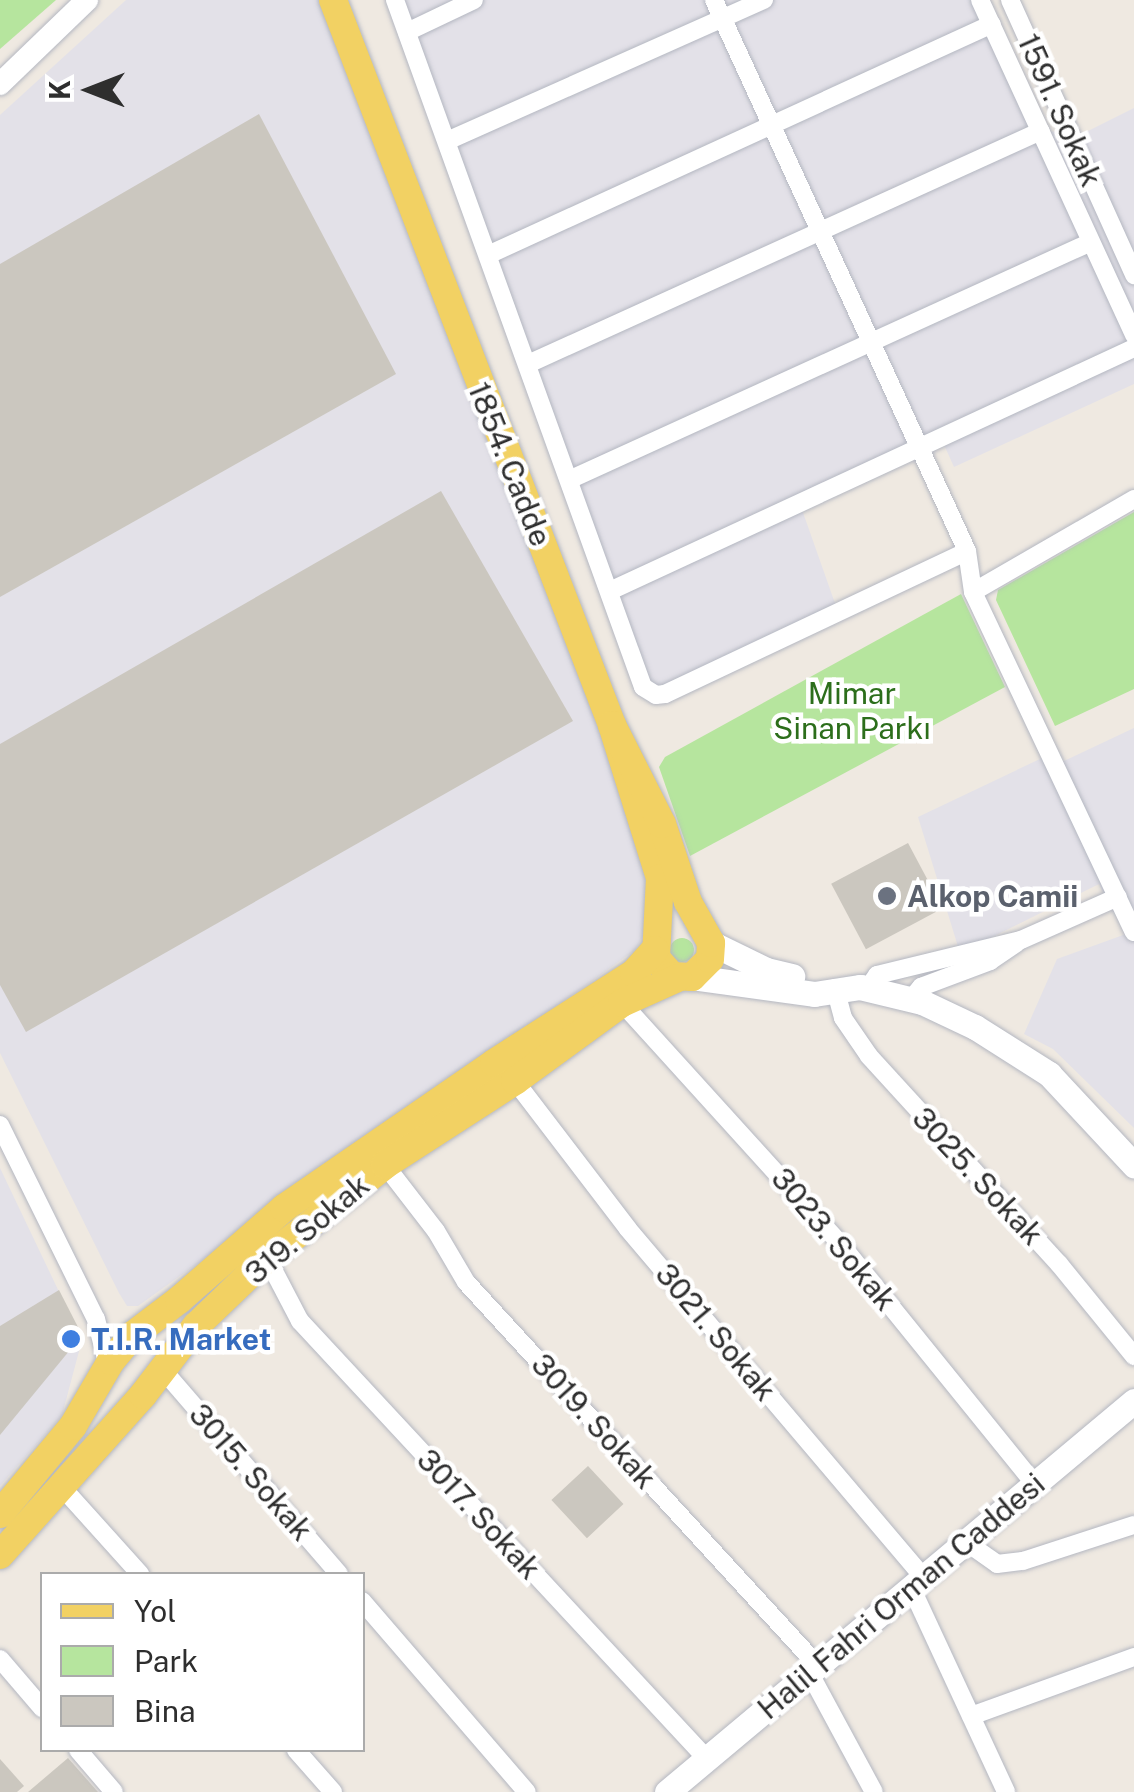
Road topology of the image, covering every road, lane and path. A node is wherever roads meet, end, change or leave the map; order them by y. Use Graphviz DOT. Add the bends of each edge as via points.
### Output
graph roads {
  1 [pos="87,0"];
  2 [pos="333,0"];
  3 [pos="395,0"];
  4 [pos="474,0"];
  5 [pos="714,0"];
  6 [pos="764,0"];
  7 [pos="980,0"];
  8 [pos="1010,0"];
  9 [pos="723,20"];
  10 [pos="992,24"];
  11 [pos="406,32"];
  12 [pos="0,84"];
  13 [pos="772,126"];
  14 [pos="1040,131"];
  15 [pos="446,141"];
  16 [pos="820,232"];
  17 [pos="1091,242"];
  18 [pos="488,255"];
  19 [pos="1134,275"];
  20 [pos="1134,335"];
  21 [pos="870,340"];
  22 [pos="1134,348"];
  23 [pos="528,364"];
  24 [pos="920,447"];
  25 [pos="571,479"];
  26 [pos="1134,499"];
  27 [pos="967,551"];
  28 [pos="612,590"];
  29 [pos="973,592"];
  30 [pos="612,725"];
  31 [pos="1118,898"];
  32 [pos="1134,932"];
  33 [pos="706,935"];
  34 [pos="657,942"];
  35 [pos="948,968"];
  36 [pos="685,977"];
  37 [pos="835,988"];
  38 [pos="868,988"];
  39 [pos="911,999"];
  40 [pos="622,1004"];
  41 [pos="514,1081"];
  42 [pos="0,1125"];
  43 [pos="385,1165"];
  44 [pos="1134,1166"];
  45 [pos="267,1258"];
  46 [pos="96,1319"];
  47 [pos="132,1334"];
  48 [pos="1134,1356"];
  49 [pos="108,1366"];
  50 [pos="162,1369"];
  51 [pos="143,1395"];
  52 [pos="1134,1401"];
  53 [pos="1035,1484"];
  54 [pos="60,1485"];
  55 [pos="0,1514"];
  56 [pos="1134,1525"];
  57 [pos="966,1542"];
  58 [pos="0,1556"];
  59 [pos="138,1572"];
  60 [pos="338,1572"];
  61 [pos="917,1583"];
  62 [pos="365,1604"];
  63 [pos="1134,1657"];
  64 [pos="0,1659"];
  65 [pos="814,1669"];
  66 [pos="40,1706"];
  67 [pos="971,1716"];
  68 [pos="80,1752"];
  69 [pos="298,1752"];
  70 [pos="707,1759"];
  71 [pos="114,1792"];
  72 [pos="333,1792"];
  73 [pos="527,1792"];
  74 [pos="667,1792"];
  75 [pos="874,1792"];
  76 [pos="1006,1792"];
  1 -- 12 [label="street"];
  2 -- 30 [label="main road, 1854. Cadde"];
  3 -- 11 [label="street"];
  4 -- 11 [label="street"];
  5 -- 9 [label="street"];
  6 -- 9 [label="street"];
  7 -- 10 [label="street"];
  8 -- 19 [label="street, 1591. Sokak"];
  9 -- 13 [label="street"];
  9 -- 15 [label="street"];
  10 -- 13 [label="street"];
  10 -- 14 [label="street"];
  11 -- 15 [label="street"];
  13 -- 16 [label="street"];
  13 -- 18 [label="street"];
  14 -- 16 [label="street"];
  14 -- 17 [label="street"];
  15 -- 18 [label="street"];
  16 -- 21 [label="street"];
  16 -- 23 [label="street"];
  17 -- 20 [label="street"];
  17 -- 21 [label="street"];
  18 -- 23 [label="street"];
  21 -- 24 [label="street"];
  21 -- 25 [label="street"];
  22 -- 24 [label="street"];
  23 -- 25 [label="street"];
  24 -- 27 [label="street"];
  24 -- 28 [label="street"];
  25 -- 28 [label="street"];
  26 -- 29 [label="street"];
  27 -- 28 [label="street" via="665,694 649,692 640,681"];
  27 -- 29 [label="street"];
  29 -- 31 [label="street"];
  30 -- 33 [label="main road" via="662,824"];
  30 -- 34 [label="main road, 1854. Cadde" via="658,865"];
  31 -- 32 [label="street"];
  31 -- 35 [label="street" via="1006,953"];
  33 -- 34 [label="main road" via="684,921"];
  33 -- 36 [label="main road" via="706,967"];
  33 -- 37 [label="main road" via="766,970"];
  34 -- 36 [label="main road" via="660,966"];
  34 -- 47 [label="main road, 319. Sokak" via="634,974 284,1208"];
  35 -- 38 [label="street" via="877,976"];
  35 -- 39 [label="street"];
  36 -- 37 [label="main road" via="814,994"];
  36 -- 40 [label="main road, 319. Sokak"];
  37 -- 38 [label="main road"];
  37 -- 48 [label="street, 3025. Sokak" via="843,1018 869,1056"];
  38 -- 39 [label="main road"];
  39 -- 44 [label="main road" via="1033,1062"];
  40 -- 41 [label="main road, 319. Sokak"];
  40 -- 53 [label="street, 3023. Sokak" via="842,1246"];
  41 -- 43 [label="main road, 319. Sokak"];
  41 -- 61 [label="street, 3021. Sokak"];
  42 -- 46 [label="street"];
  43 -- 45 [label="main road, 319. Sokak"];
  43 -- 65 [label="street, 3019. Sokak" via="466,1282"];
  45 -- 50 [label="main road, 319. Sokak"];
  45 -- 70 [label="street, 3017. Sokak" via="300,1321"];
  46 -- 47 [label="street"];
  46 -- 49 [label="street"];
  47 -- 49 [label="main road, 319. Sokak"];
  47 -- 50 [label="main road" via="152,1346"];
  49 -- 51 [label="main road" via="122,1391"];
  49 -- 55 [label="main road, 319. Sokak" via="73,1426"];
  50 -- 51 [label="main road, 319. Sokak"];
  50 -- 60 [label="street, 3015. Sokak"];
  51 -- 54 [label="main road, 319. Sokak"];
  52 -- 53 [label="main road, Halil Fahri Orman Caddesi"];
  53 -- 57 [label="main road, Halil Fahri Orman Caddesi"];
  54 -- 58 [label="main road, 319. Sokak"];
  54 -- 59 [label="street"];
  56 -- 57 [label="street" via="1010,1563 997,1564"];
  57 -- 61 [label="main road, Halil Fahri Orman Caddesi"];
  61 -- 65 [label="main road, Halil Fahri Orman Caddesi"];
  61 -- 67 [label="street, 3021. Sokak"];
  62 -- 73 [label="street"];
  63 -- 67 [label="street"];
  64 -- 66 [label="street"];
  65 -- 70 [label="main road, Halil Fahri Orman Caddesi"];
  65 -- 75 [label="street, 3019. Sokak"];
  67 -- 76 [label="street, 3021. Sokak"];
  68 -- 71 [label="street"];
  69 -- 72 [label="street"];
  70 -- 74 [label="main road, Halil Fahri Orman Caddesi"];
}
